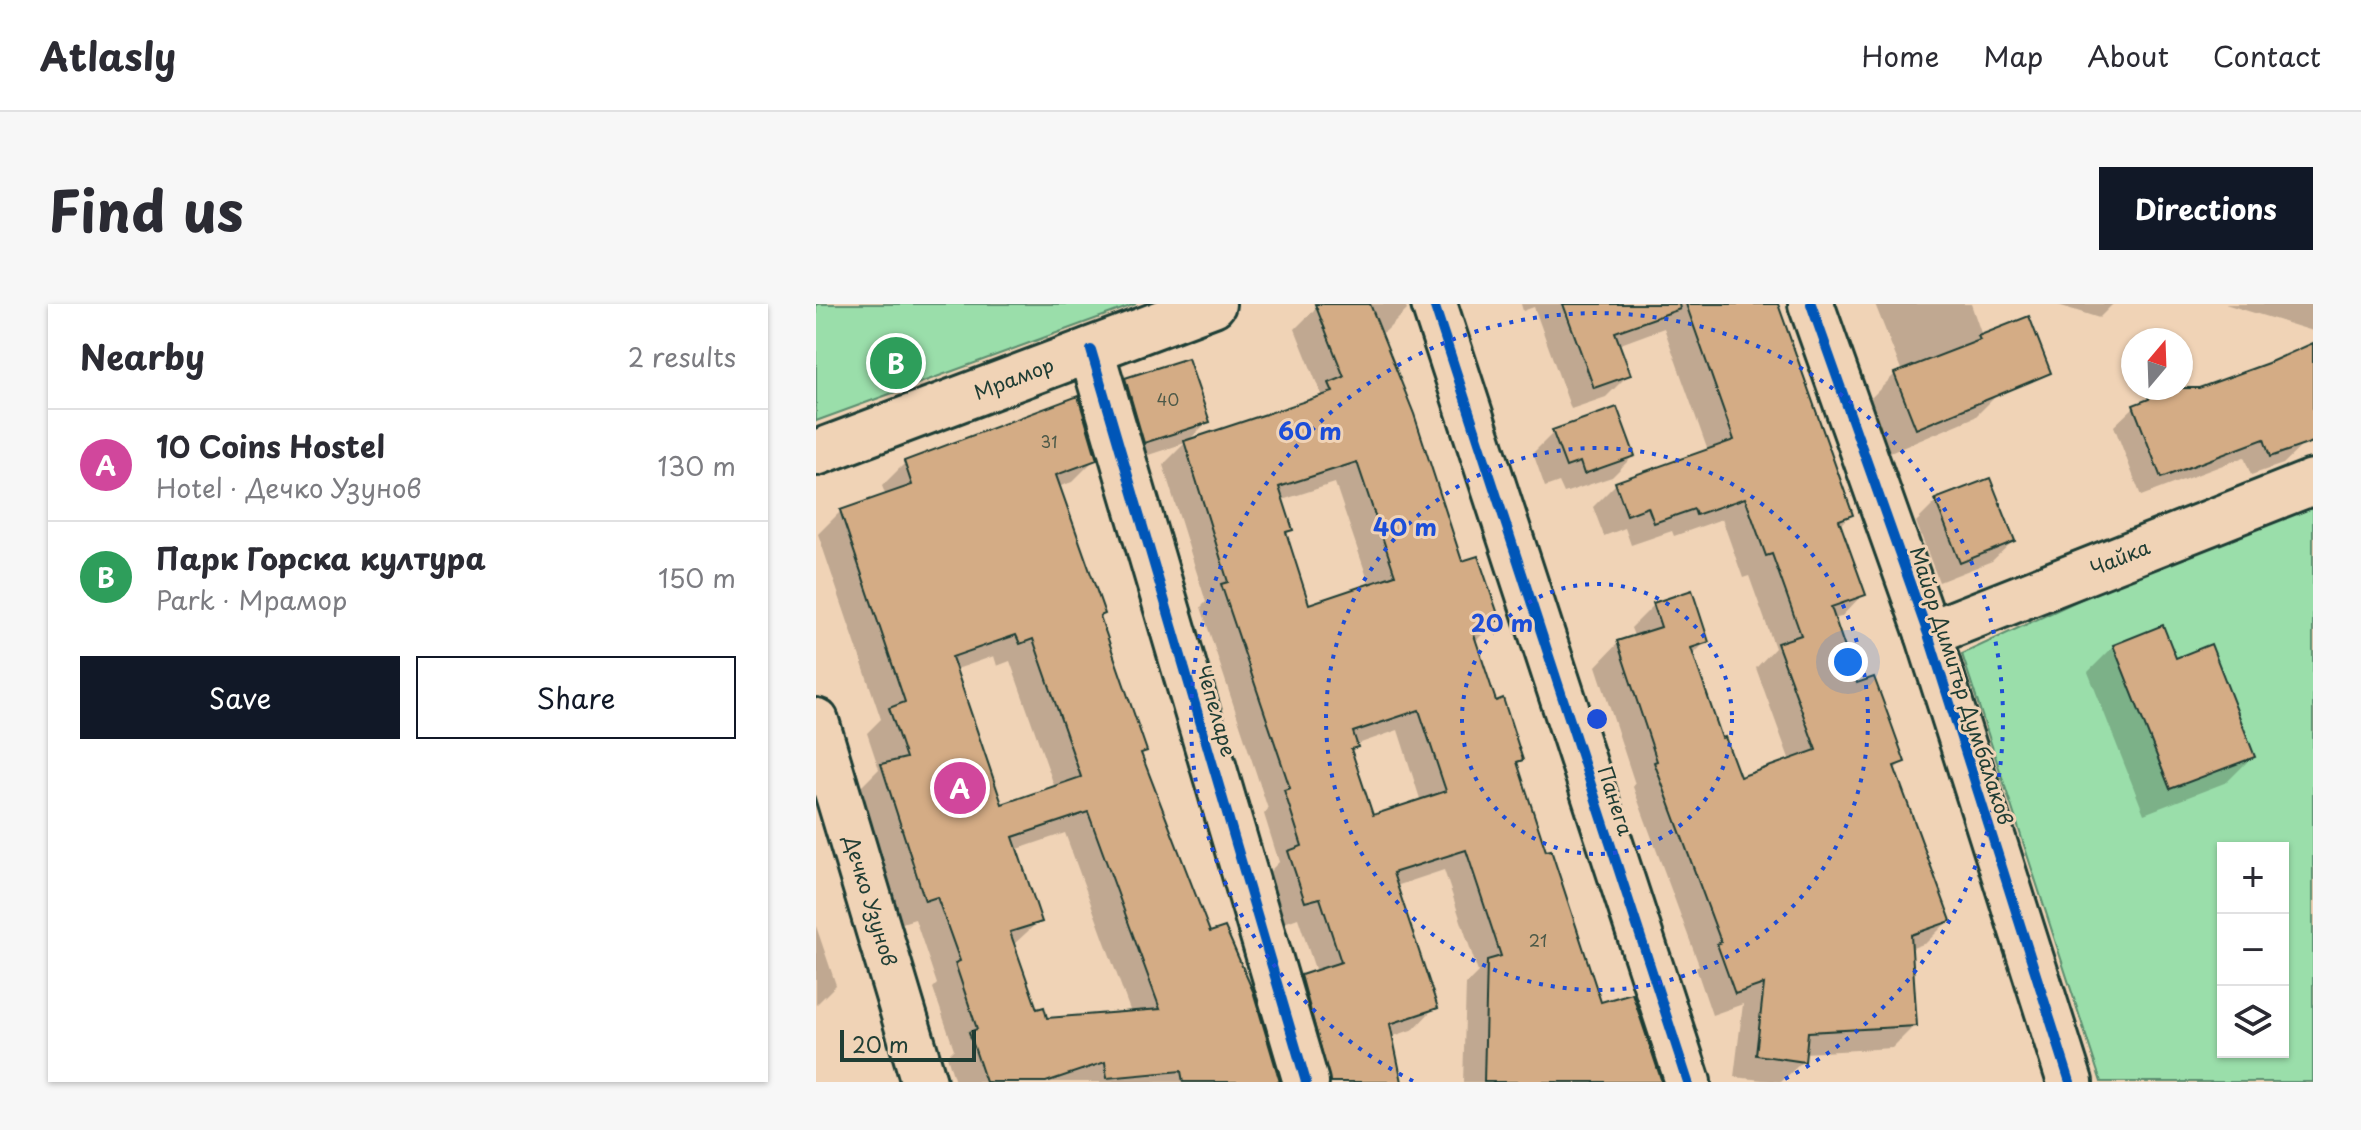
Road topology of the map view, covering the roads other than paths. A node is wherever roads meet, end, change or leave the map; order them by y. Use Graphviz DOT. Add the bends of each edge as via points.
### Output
graph roads {
  1 [pos="1213,304"];
  2 [pos="1434,304"];
  3 [pos="1811,304"];
  4 [pos="1091,350"];
  5 [pos="816,453"];
  6 [pos="2313,482"];
  7 [pos="1928,634"];
  8 [pos="816,721"];
  9 [pos="924,1082"];
  10 [pos="1306,1082"];
  11 [pos="1688,1082"];
  12 [pos="2070,1082"];
  1 -- 4 [label="street, Мрамор"];
  2 -- 11 [label="street, Панега"];
  3 -- 7 [label="street, Майор Димитър Думбалаков"];
  4 -- 5 [label="street, Мрамор"];
  4 -- 10 [label="street, Чепеларе"];
  6 -- 7 [label="street, Чайка"];
  7 -- 12 [label="street, Майор Димитър Думбалаков"];
  8 -- 9 [label="street, Дечко Узунов"];
}
